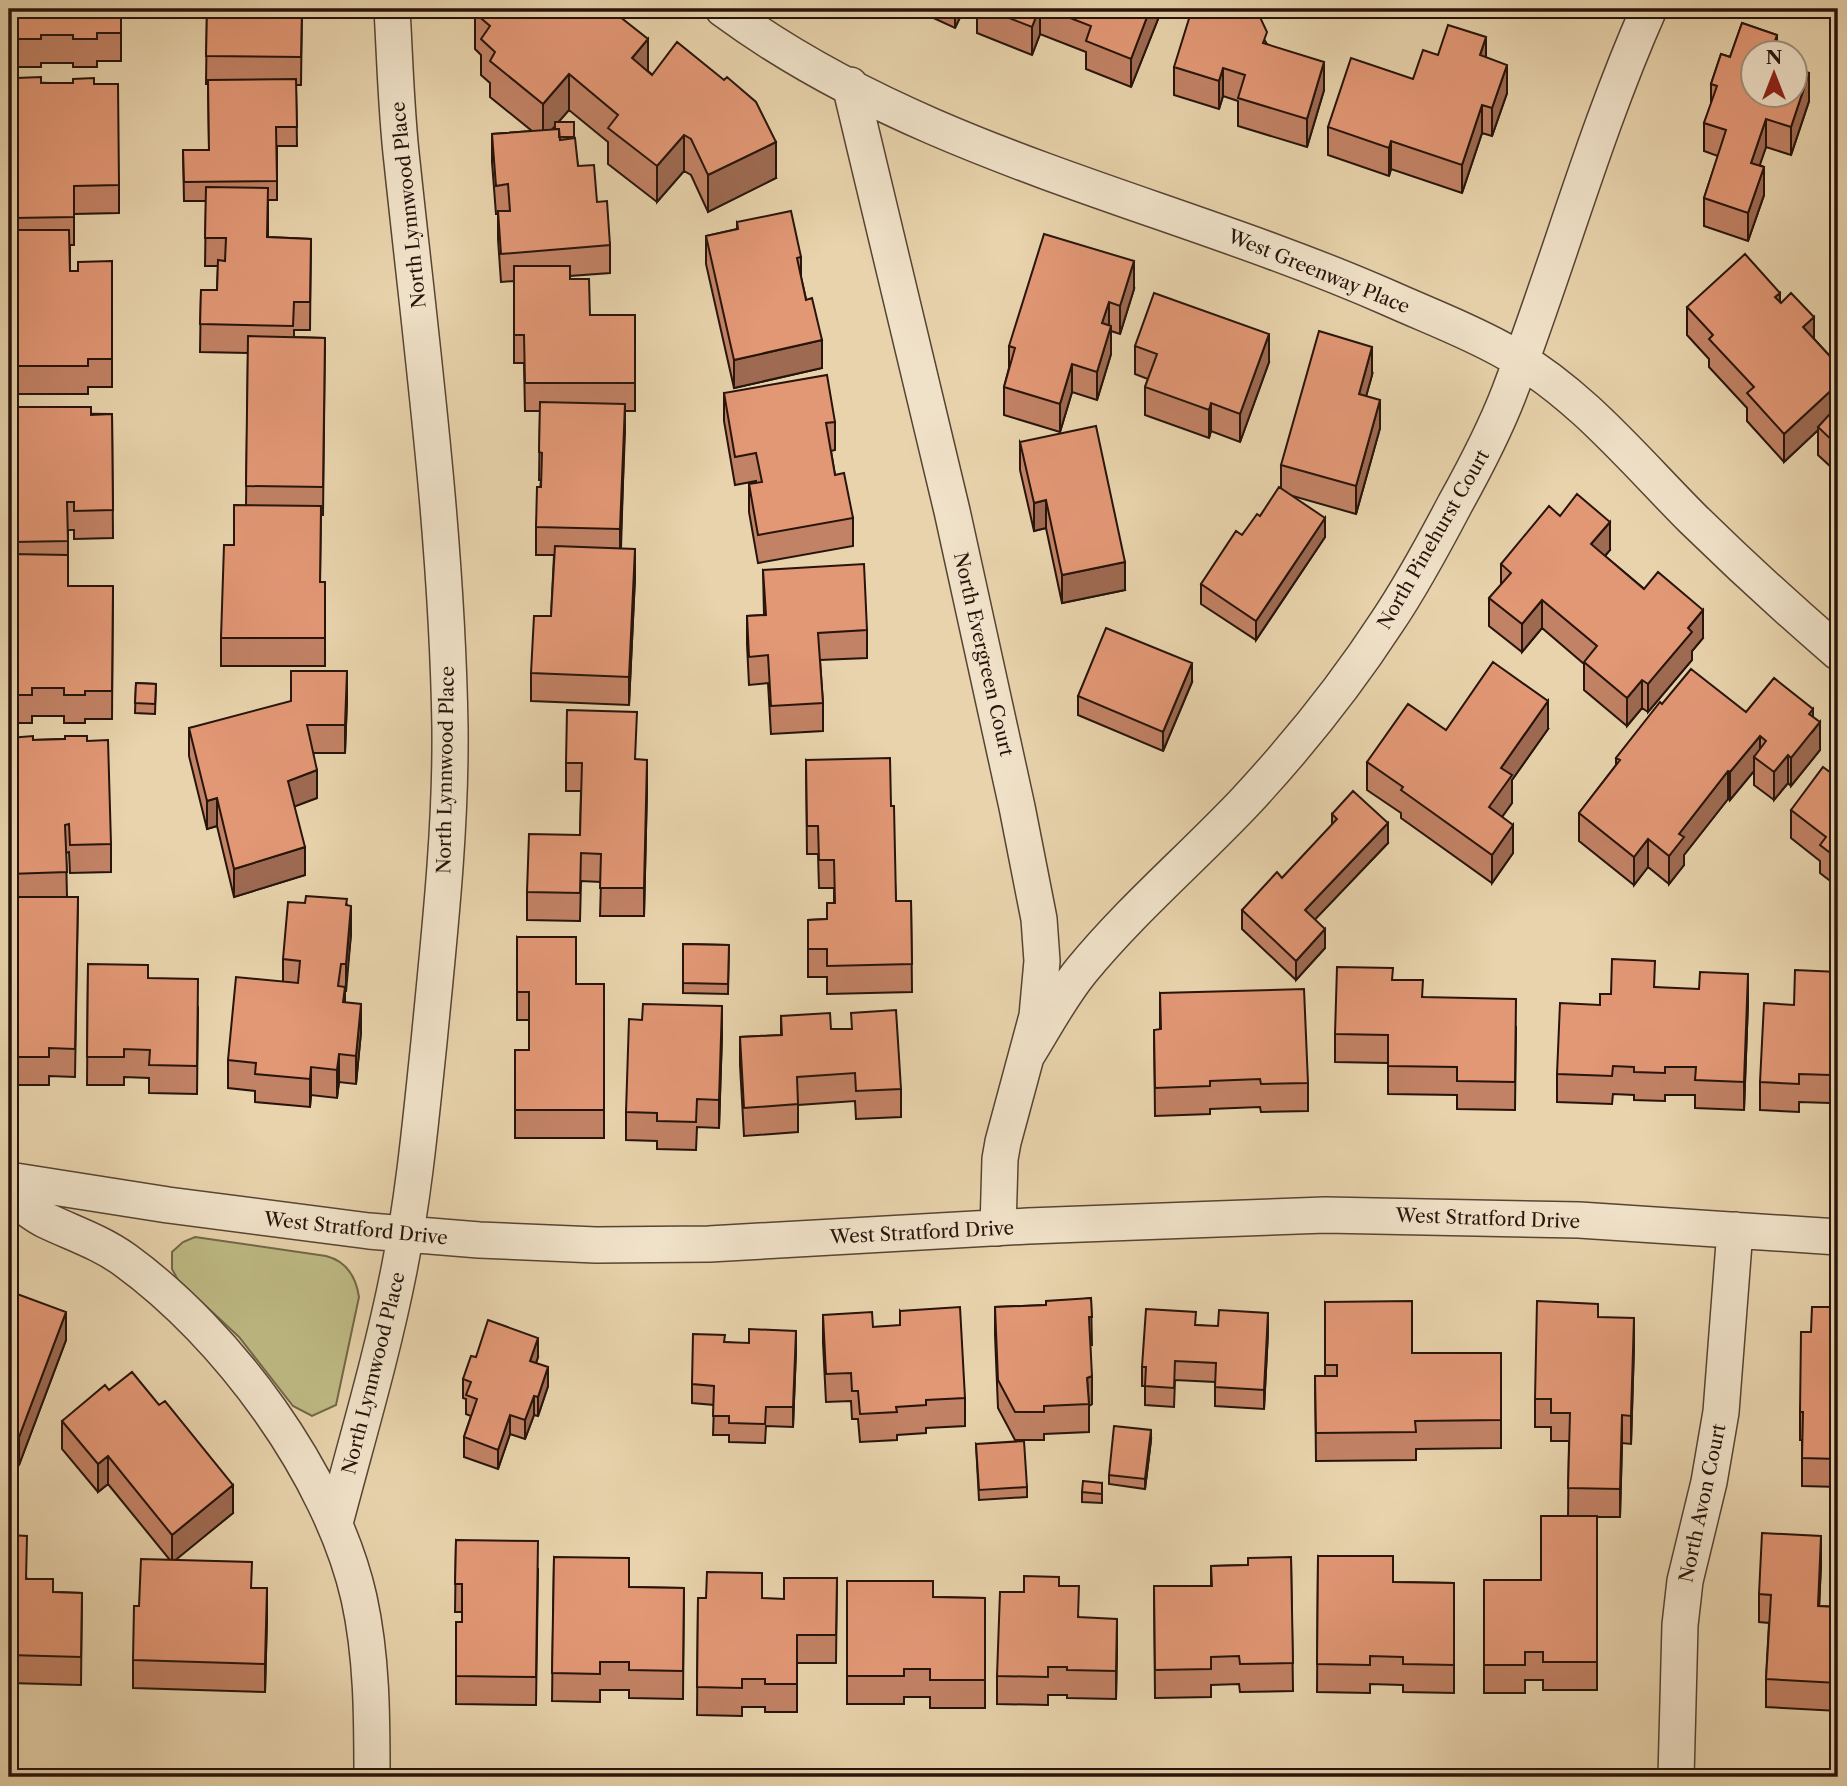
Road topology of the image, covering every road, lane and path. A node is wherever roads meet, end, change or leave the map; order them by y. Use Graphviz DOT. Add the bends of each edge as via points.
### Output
graph roads {
  1 [pos="392,9"];
  2 [pos="723,9"];
  3 [pos="1649,9"];
  4 [pos="850,85"];
  5 [pos="1521,360"];
  6 [pos="1838,652"];
  7 [pos="1027,1055"];
  8 [pos="9,1180"];
  9 [pos="9,1198"];
  10 [pos="998,1228"];
  11 [pos="1735,1230"];
  12 [pos="405,1234"];
  13 [pos="1838,1237"];
  14 [pos="335,1523"];
  15 [pos="372,1777"];
  16 [pos="1676,1777"];
  1 -- 12 [label="street, North Lynnwood Place" via="402,162 437,476 450,734 438,952"];
  2 -- 4 [label="street, West Greenway Place"];
  3 -- 5 [label="street, North Pinehurst Court" via="1608,107"];
  4 -- 5 [label="street, West Greenway Place" via="1037,169 1344,278"];
  4 -- 7 [label="street, North Evergreen Court" via="952,511 1033,881 1042,978"];
  5 -- 6 [label="street, West Greenway Place" via="1583,409"];
  5 -- 7 [label="street, North Pinehurst Court" via="1488,443 1380,633 1287,756 1081,972"];
  7 -- 10 [label="street, North Evergreen Court" via="1000,1159"];
  8 -- 12 [label="street, West Stratford Drive" via="231,1214"];
  9 -- 14 [label="street, North Lynnwood Place" via="44,1220 108,1249 174,1301 281,1427"];
  10 -- 11 [label="street, West Stratford Drive" via="1371,1215"];
  10 -- 12 [label="street, West Stratford Drive" via="635,1245"];
  11 -- 13 [label="street, West Stratford Drive"];
  11 -- 16 [label="street, North Avon Court" via="1719,1427 1682,1602"];
  12 -- 14 [label="street, North Lynnwood Place" via="371,1392"];
  14 -- 15 [label="street, North Lynnwood Place" via="352,1573 367,1646"];
}
